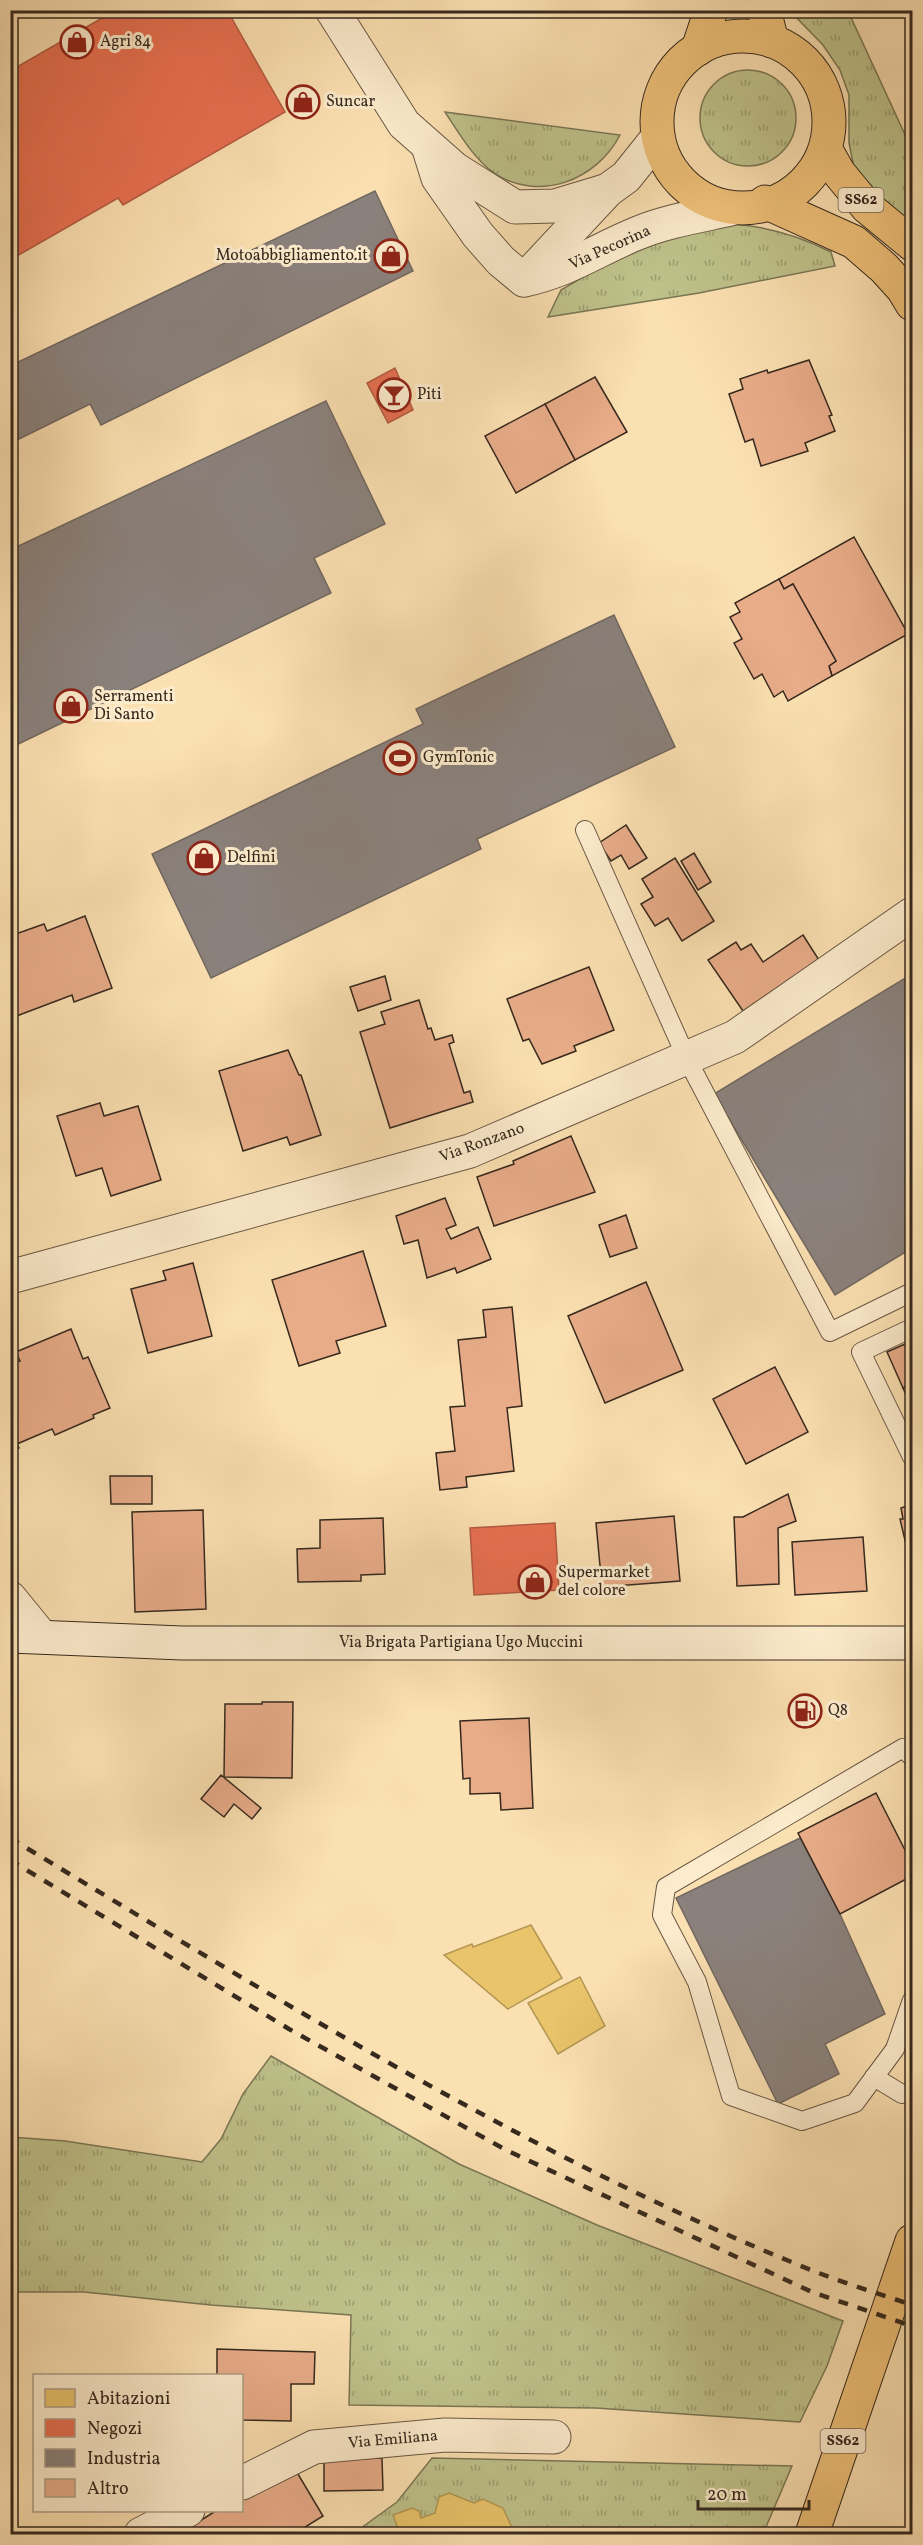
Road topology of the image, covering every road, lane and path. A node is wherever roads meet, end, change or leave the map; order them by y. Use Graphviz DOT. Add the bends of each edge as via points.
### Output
graph roads {
  1 [pos="332,10"];
  2 [pos="711,10"];
  3 [pos="768,26"];
  4 [pos="698,49"];
  5 [pos="658,137"];
  6 [pos="428,146"];
  7 [pos="826,150"];
  8 [pos="608,190"];
  9 [pos="765,202"];
  10 [pos="732,209"];
  11 [pos="911,241"];
  12 [pos="524,280"];
  13 [pos="912,304"];
  14 [pos="585,830"];
  15 [pos="912,914"];
  16 [pos="687,1059"];
  17 [pos="10,1277"];
  18 [pos="912,1292"];
  19 [pos="912,1328"];
  20 [pos="912,1457"];
  21 [pos="10,1598"];
  22 [pos="26,1636"];
  23 [pos="912,1643"];
  24 [pos="912,1757"];
  25 [pos="912,2000"];
  26 [pos="874,2077"];
  27 [pos="902,2094"];
  28 [pos="912,2241"];
  29 [pos="554,2437"];
  30 [pos="243,2482"];
  31 [pos="186,2512"];
  32 [pos="812,2528"];
  33 [pos="141,2535"];
  1 -- 6 [label="street, Via Pecorina" via="404,124"];
  2 -- 4 [label="main road"];
  3 -- 4 [label="main road" via="747,37 721,39"];
  3 -- 7 [label="main road" via="814,74 826,98"];
  4 -- 5 [label="main road" via="678,66 664,87 657,111"];
  5 -- 8 [label="street, Via Pecorina" via="626,177"];
  5 -- 10 [label="main road" via="665,161 680,182 700,197"];
  6 -- 8 [label="street, Via Pecorina" via="455,169 514,207 555,206"];
  6 -- 12 [label="street" via="438,178 478,235"];
  7 -- 9 [label="main road" via="814,173 796,191"];
  7 -- 11 [label="main road, SS62" via="867,207"];
  8 -- 12 [label="street, Via Pecorina"];
  9 -- 10 [label="main road"];
  9 -- 13 [label="main road" via="854,242 885,268"];
  10 -- 12 [label="street, Via Pecorina" via="638,233 550,275"];
  14 -- 16 [label="lane"];
  15 -- 16 [label="street, Via Ronzano" via="735,1037"];
  16 -- 17 [label="street, Via Ronzano" via="470,1151"];
  16 -- 18 [label="lane" via="830,1332"];
  19 -- 20 [label="lane" via="861,1352"];
  21 -- 22 [label="street"];
  22 -- 23 [label="street, Via Brigata Partigiana Ugo Muccini" via="182,1643"];
  24 -- 26 [label="lane" via="903,1748 666,1887 662,1915 697,1982 731,2096 802,2121 855,2103"];
  25 -- 26 [label="lane" via="895,2049"];
  26 -- 27 [label="lane"];
  28 -- 32 [label="main road, SS62"];
  29 -- 30 [label="street, Via Emiliana" via="445,2435 314,2447"];
  31 -- 33 [label="street"];
}
